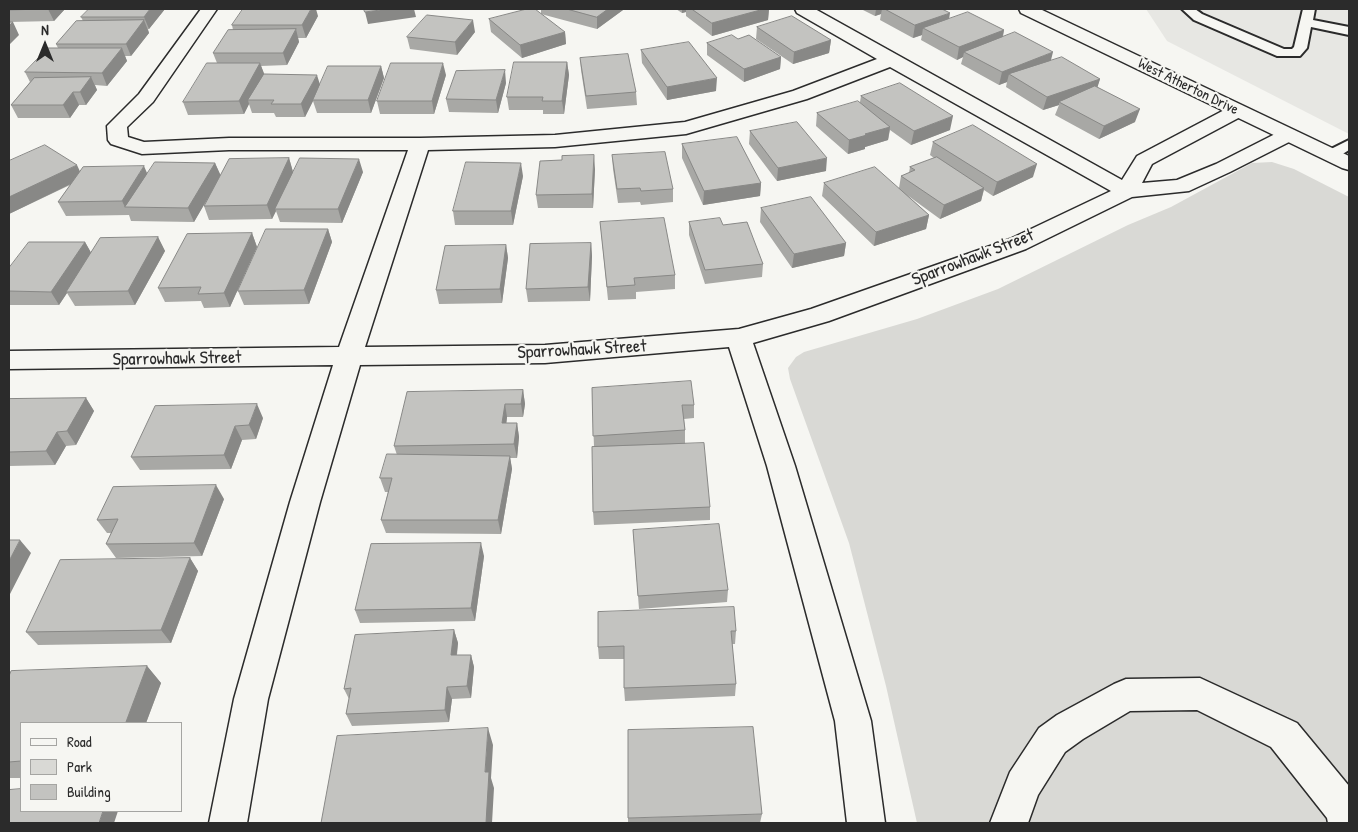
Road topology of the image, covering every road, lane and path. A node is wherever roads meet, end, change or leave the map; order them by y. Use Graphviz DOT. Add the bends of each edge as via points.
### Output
graph roads {
  1 [pos="209,9"];
  2 [pos="803,9"];
  3 [pos="1027,9"];
  4 [pos="1188,9"];
  5 [pos="1309,9"];
  6 [pos="1306,22"];
  7 [pos="1349,31"];
  8 [pos="891,60"];
  9 [pos="1237,111"];
  10 [pos="1288,135"];
  11 [pos="420,144"];
  12 [pos="1349,144"];
  13 [pos="1330,155"];
  14 [pos="1349,164"];
  15 [pos="1127,190"];
  16 [pos="739,338"];
  17 [pos="349,357"];
  18 [pos="9,360"];
  19 [pos="228,823"];
  20 [pos="866,823"];
  21 [pos="1009,823"];
  22 [pos="1347,823"];
  1 -- 11 [label="street" via="146,98 117,126 118,140 142,148 229,144"];
  2 -- 8 [label="street"];
  3 -- 9 [label="street, West Atherton Drive"];
  4 -- 6 [label="lane" via="1198,17 1282,53 1295,52 1300,48"];
  5 -- 6 [label="lane"];
  6 -- 7 [label="lane"];
  8 -- 11 [label="street" via="800,95 686,128 554,141"];
  8 -- 15 [label="street"];
  9 -- 10 [label="street, West Atherton Drive"];
  9 -- 15 [label="street" via="1144,160"];
  10 -- 13 [label="street, West Atherton Drive"];
  10 -- 15 [label="street" via="1181,186"];
  11 -- 17 [label="street"];
  12 -- 13 [label="lane"];
  13 -- 14 [label="street, West Atherton Drive"];
  15 -- 16 [label="street, Sparrowhawk Street" via="1018,244 820,315"];
  16 -- 17 [label="street, Sparrowhawk Street" via="545,354"];
  16 -- 20 [label="street" via="781,466 853,722"];
  17 -- 18 [label="street, Sparrowhawk Street"];
  17 -- 19 [label="street" via="251,699"];
  21 -- 22 [label="street" via="1023,785 1052,740 1070,727 1126,695 1200,694 1284,735 1345,810"];
}
